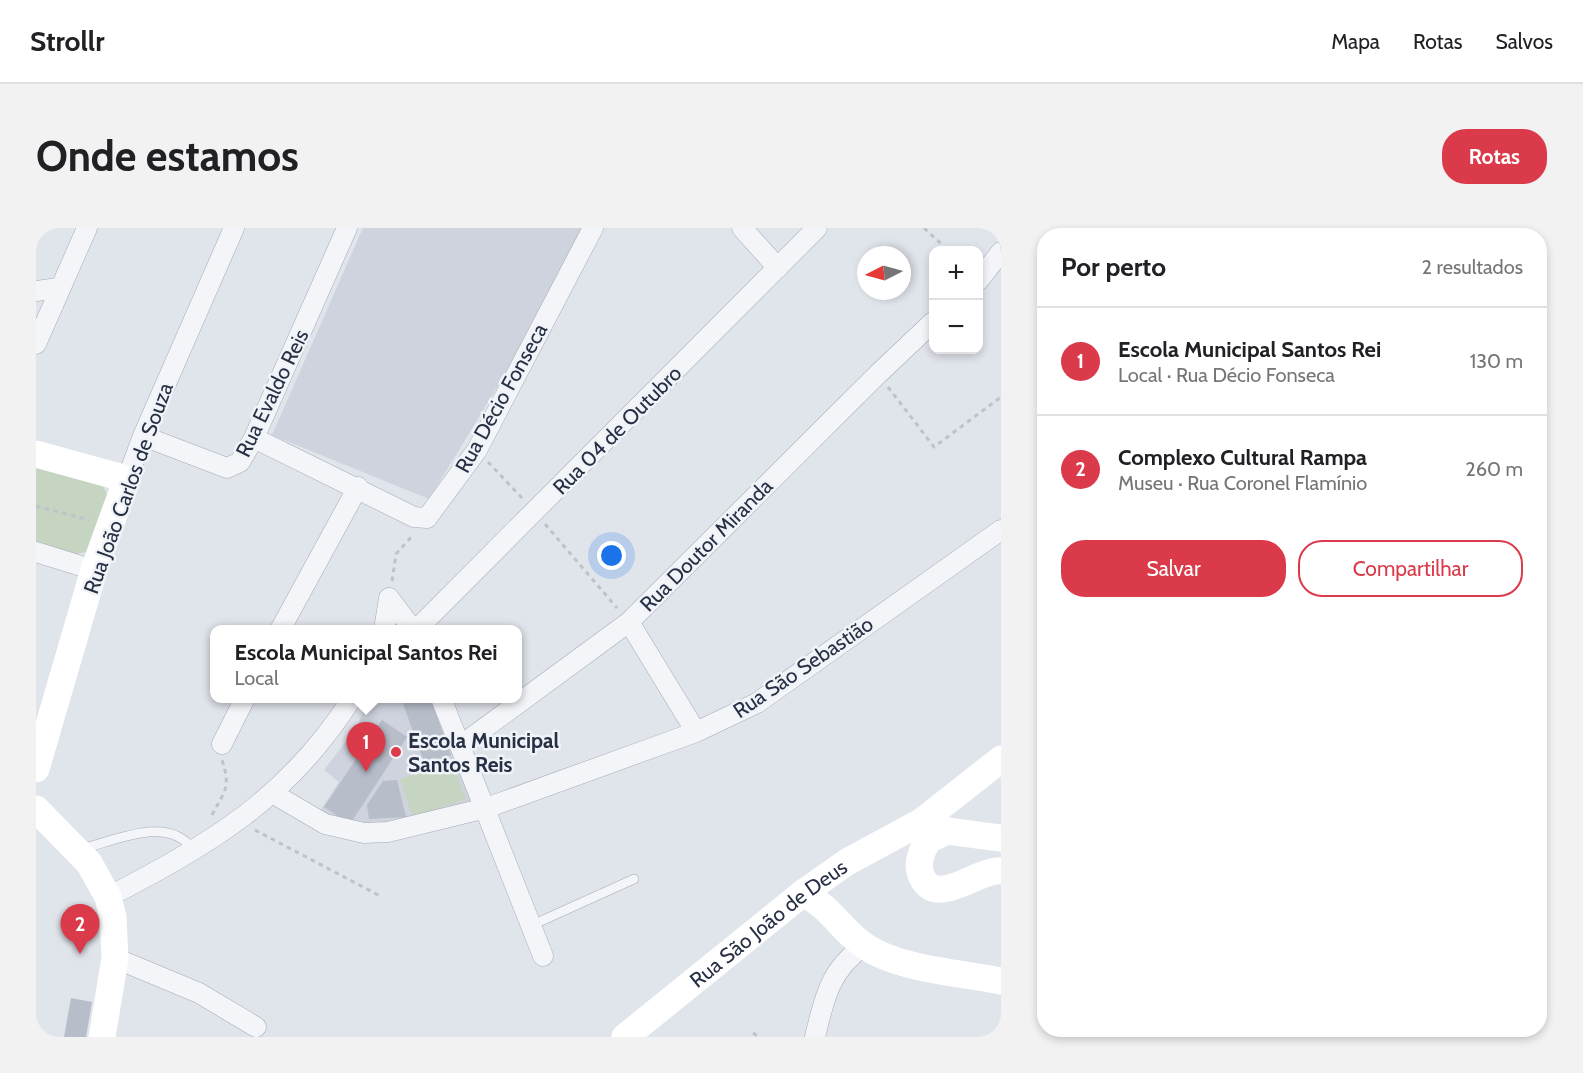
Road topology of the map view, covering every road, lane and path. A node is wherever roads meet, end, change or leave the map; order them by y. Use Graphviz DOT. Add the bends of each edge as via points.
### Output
graph roads {
  1 [pos="87,228"];
  2 [pos="234,228"];
  3 [pos="347,228"];
  4 [pos="593,228"];
  5 [pos="741,228"];
  6 [pos="817,228"];
  7 [pos="924,228"];
  8 [pos="944,246"];
  9 [pos="1001,252"];
  10 [pos="778,268"];
  11 [pos="983,275"];
  12 [pos="58,288"];
  13 [pos="36,291"];
  14 [pos="929,326"];
  15 [pos="36,344"];
  16 [pos="878,374"];
  17 [pos="1001,397"];
  18 [pos="143,436"];
  19 [pos="254,438"];
  20 [pos="477,450"];
  21 [pos="36,454"];
  22 [pos="127,479"];
  23 [pos="358,487"];
  24 [pos="36,506"];
  25 [pos="535,512"];
  26 [pos="428,518"];
  27 [pos="94,521"];
  28 [pos="1001,530"];
  29 [pos="36,552"];
  30 [pos="94,570"];
  31 [pos="389,598"];
  32 [pos="629,622"];
  33 [pos="283,625"];
  34 [pos="385,625"];
  35 [pos="411,625"];
  36 [pos="420,625"];
  37 [pos="522,701"];
  38 [pos="243,703"];
  39 [pos="349,703"];
  40 [pos="443,703"];
  41 [pos="519,703"];
  42 [pos="696,732"];
  43 [pos="222,744"];
  44 [pos="460,746"];
  45 [pos="1001,759"];
  46 [pos="38,761"];
  47 [pos="274,794"];
  48 [pos="486,808"];
  49 [pos="36,809"];
  50 [pos="237,821"];
  51 [pos="208,822"];
  52 [pos="921,822"];
  53 [pos="36,830"];
  54 [pos="947,831"];
  55 [pos="1001,838"];
  56 [pos="70,845"];
  57 [pos="194,851"];
  58 [pos="1001,871"];
  59 [pos="634,879"];
  60 [pos="803,893"];
  61 [pos="108,897"];
  62 [pos="382,897"];
  63 [pos="530,926"];
  64 [pos="864,946"];
  65 [pos="543,956"];
  66 [pos="115,958"];
  67 [pos="1001,981"];
  68 [pos="256,1027"];
  69 [pos="753,1033"];
  70 [pos="102,1037"];
  71 [pos="625,1037"];
  72 [pos="759,1037"];
  73 [pos="815,1037"];
  1 -- 12 [label="street"];
  2 -- 18 [label="street, Rua João Carlos de Souza"];
  3 -- 19 [label="street, Rua Evaldo Reis"];
  4 -- 20 [label="street, Rua Décio Fonseca"];
  5 -- 10 [label="street"];
  6 -- 10 [label="street, Rua 04 de Outubro"];
  7 -- 8 [label="path"];
  9 -- 11 [label="street"];
  10 -- 25 [label="street, Rua 04 de Outubro"];
  12 -- 13 [label="street"];
  12 -- 15 [label="street"];
  14 -- 16 [label="street, Rua Doutor Miranda"];
  16 -- 17 [label="path" via="934,447"];
  16 -- 32 [label="street, Rua Doutor Miranda"];
  18 -- 19 [label="street, Rua Evaldo Reis" via="227,468 240,462"];
  18 -- 22 [label="street, Rua João Carlos de Souza"];
  19 -- 23 [label="street"];
  20 -- 25 [label="path"];
  20 -- 26 [label="street, Rua Décio Fonseca"];
  21 -- 22 [label="main road"];
  22 -- 30 [label="main road, Rua João Carlos de Souza"];
  23 -- 26 [label="street" via="414,516"];
  23 -- 33 [label="street"];
  24 -- 27 [label="path"];
  25 -- 32 [label="path"];
  25 -- 36 [label="street, Rua 04 de Outubro"];
  26 -- 31 [label="path" via="396,554"];
  28 -- 42 [label="street, Rua São Sebastião" via="757,703"];
  29 -- 30 [label="street"];
  30 -- 46 [label="main road, Rua João Carlos de Souza"];
  31 -- 34 [label="street"];
  31 -- 35 [label="street"];
  32 -- 37 [label="street, Rua Doutor Miranda"];
  32 -- 42 [label="street"];
  38 -- 43 [label="street"];
  39 -- 47 [label="street" via="329,734"];
  40 -- 44 [label="street"];
  41 -- 44 [label="street, Rua Doutor Miranda"];
  42 -- 48 [label="street, Rua São Sebastião"];
  43 -- 51 [label="path" via="228,784"];
  44 -- 48 [label="street"];
  45 -- 52 [label="main road, Rua São João de Deus"];
  47 -- 48 [label="street, Rua São Sebastião" via="325,824 364,832 388,831"];
  47 -- 50 [label="street"];
  48 -- 63 [label="street"];
  49 -- 56 [label="main road"];
  50 -- 57 [label="street"];
  50 -- 62 [label="path"];
  52 -- 54 [label="main road"];
  52 -- 60 [label="main road, Rua São João de Deus" via="847,862"];
  53 -- 56 [label="main road"];
  54 -- 55 [label="main road"];
  54 -- 58 [label="main road" via="928,840 921,853 920,873 925,883 936,889 953,888 983,874"];
  56 -- 57 [label="lane" via="159,831 181,836"];
  56 -- 61 [label="main road" via="99,878"];
  57 -- 61 [label="street"];
  59 -- 63 [label="lane"];
  60 -- 64 [label="main road" via="825,906"];
  60 -- 71 [label="main road, Rua São João de Deus"];
  61 -- 66 [label="main road"];
  63 -- 65 [label="street"];
  64 -- 67 [label="main road" via="897,960"];
  64 -- 73 [label="street" via="846,958 835,973 822,1004"];
  66 -- 68 [label="street" via="198,993"];
  66 -- 70 [label="main road"];
  69 -- 72 [label="path"];
}
